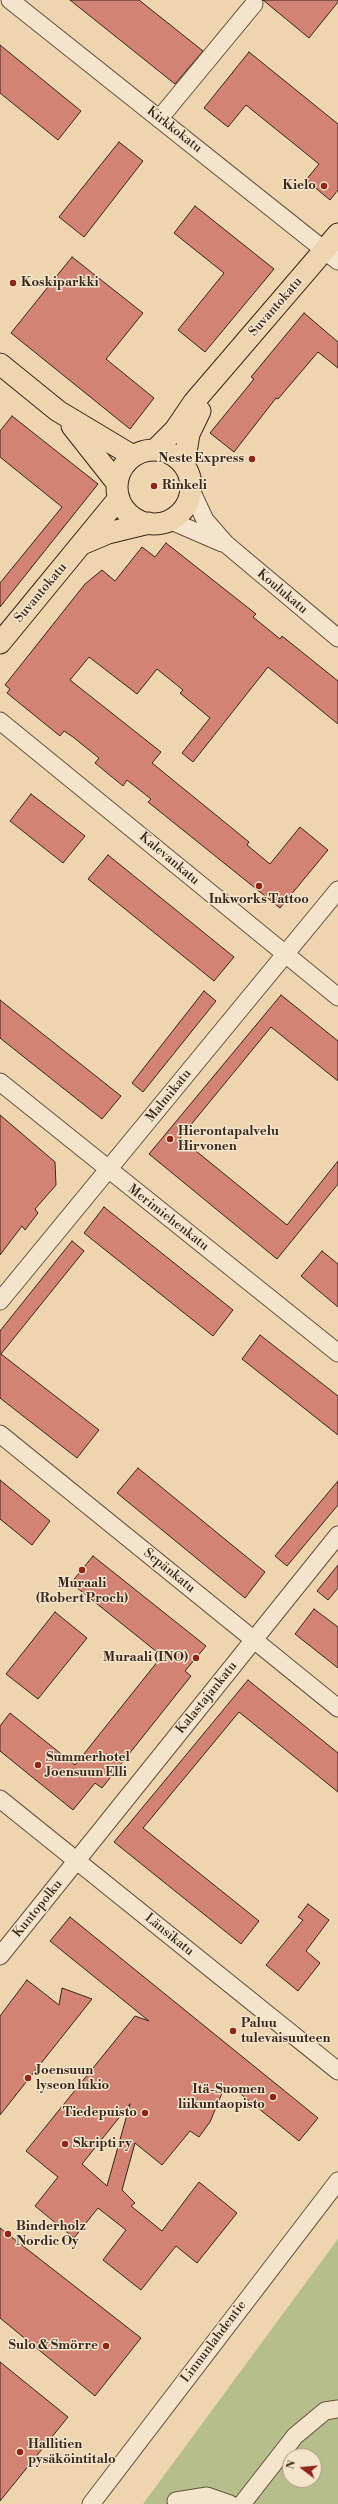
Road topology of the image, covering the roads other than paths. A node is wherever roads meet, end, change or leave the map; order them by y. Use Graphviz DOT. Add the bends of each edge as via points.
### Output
graph roads {
  1 [pos="10,0"];
  2 [pos="254,4"];
  3 [pos="160,119"];
  4 [pos="334,248"];
  5 [pos="0,364"];
  6 [pos="214,380"];
  7 [pos="58,411"];
  8 [pos="155,450"];
  9 [pos="133,456"];
  10 [pos="184,465"];
  11 [pos="118,490"];
  12 [pos="190,490"];
  13 [pos="159,522"];
  14 [pos="82,544"];
  15 [pos="226,544"];
  16 [pos="338,638"];
  17 [pos="0,643"];
  18 [pos="0,721"];
  19 [pos="338,890"];
  20 [pos="284,955"];
  21 [pos="338,997"];
  22 [pos="0,1082"];
  23 [pos="108,1170"];
  24 [pos="0,1301"];
  25 [pos="338,1353"];
  26 [pos="0,1434"];
  27 [pos="338,1535"];
  28 [pos="253,1641"];
  29 [pos="338,1708"];
  30 [pos="0,1799"];
  31 [pos="76,1861"];
  32 [pos="0,1956"];
  33 [pos="338,2071"];
  34 [pos="338,2181"];
  35 [pos="338,2409"];
  36 [pos="176,2501"];
  37 [pos="91,2504"];
  38 [pos="230,2504"];
  39 [pos="242,2504"];
  1 -- 3 [label="street, Kirkkokatu"];
  2 -- 3 [label="street"];
  3 -- 4 [label="street, Kirkkokatu"];
  4 -- 6 [label="main road, Suvantokatu"];
  5 -- 7 [label="main road"];
  6 -- 8 [label="main road, Suvantokatu" via="194,402 175,430"];
  6 -- 10 [label="main road, Suvantokatu" via="189,434"];
  7 -- 9 [label="main road"];
  7 -- 11 [label="main road" via="86,442"];
  8 -- 9 [label="main road"];
  8 -- 10 [label="main road" via="171,454"];
  9 -- 11 [label="main road" via="122,468"];
  10 -- 12 [label="main road" via="190,477"];
  11 -- 13 [label="main road" via="127,512 141,521"];
  11 -- 14 [label="main road, Suvantokatu"];
  12 -- 13 [label="main road" via="186,505"];
  12 -- 15 [label="street, Koulukatu" via="205,520"];
  13 -- 14 [label="main road, Suvantokatu" via="108,533"];
  13 -- 15 [label="street, Koulukatu"];
  14 -- 17 [label="main road, Suvantokatu"];
  15 -- 16 [label="street, Koulukatu"];
  18 -- 20 [label="street, Kalevankatu"];
  19 -- 20 [label="street, Malmikatu"];
  20 -- 21 [label="street, Kalevankatu"];
  20 -- 23 [label="street, Malmikatu"];
  22 -- 23 [label="street, Merimiehenkatu"];
  23 -- 24 [label="street, Malmikatu"];
  23 -- 25 [label="street, Merimiehenkatu"];
  26 -- 28 [label="street, Sepänkatu"];
  27 -- 28 [label="street, Kalastajankatu"];
  28 -- 29 [label="street, Sepänkatu"];
  28 -- 31 [label="street, Kalastajankatu"];
  30 -- 31 [label="street, Länsikatu"];
  31 -- 32 [label="street, Kuntopolku"];
  31 -- 33 [label="street, Länsikatu"];
  34 -- 37 [label="street, Linnunlahdentie"];
  35 -- 39 [label="street" via="325,2411 295,2436"];
  36 -- 38 [label="street" via="207,2496"];
}
